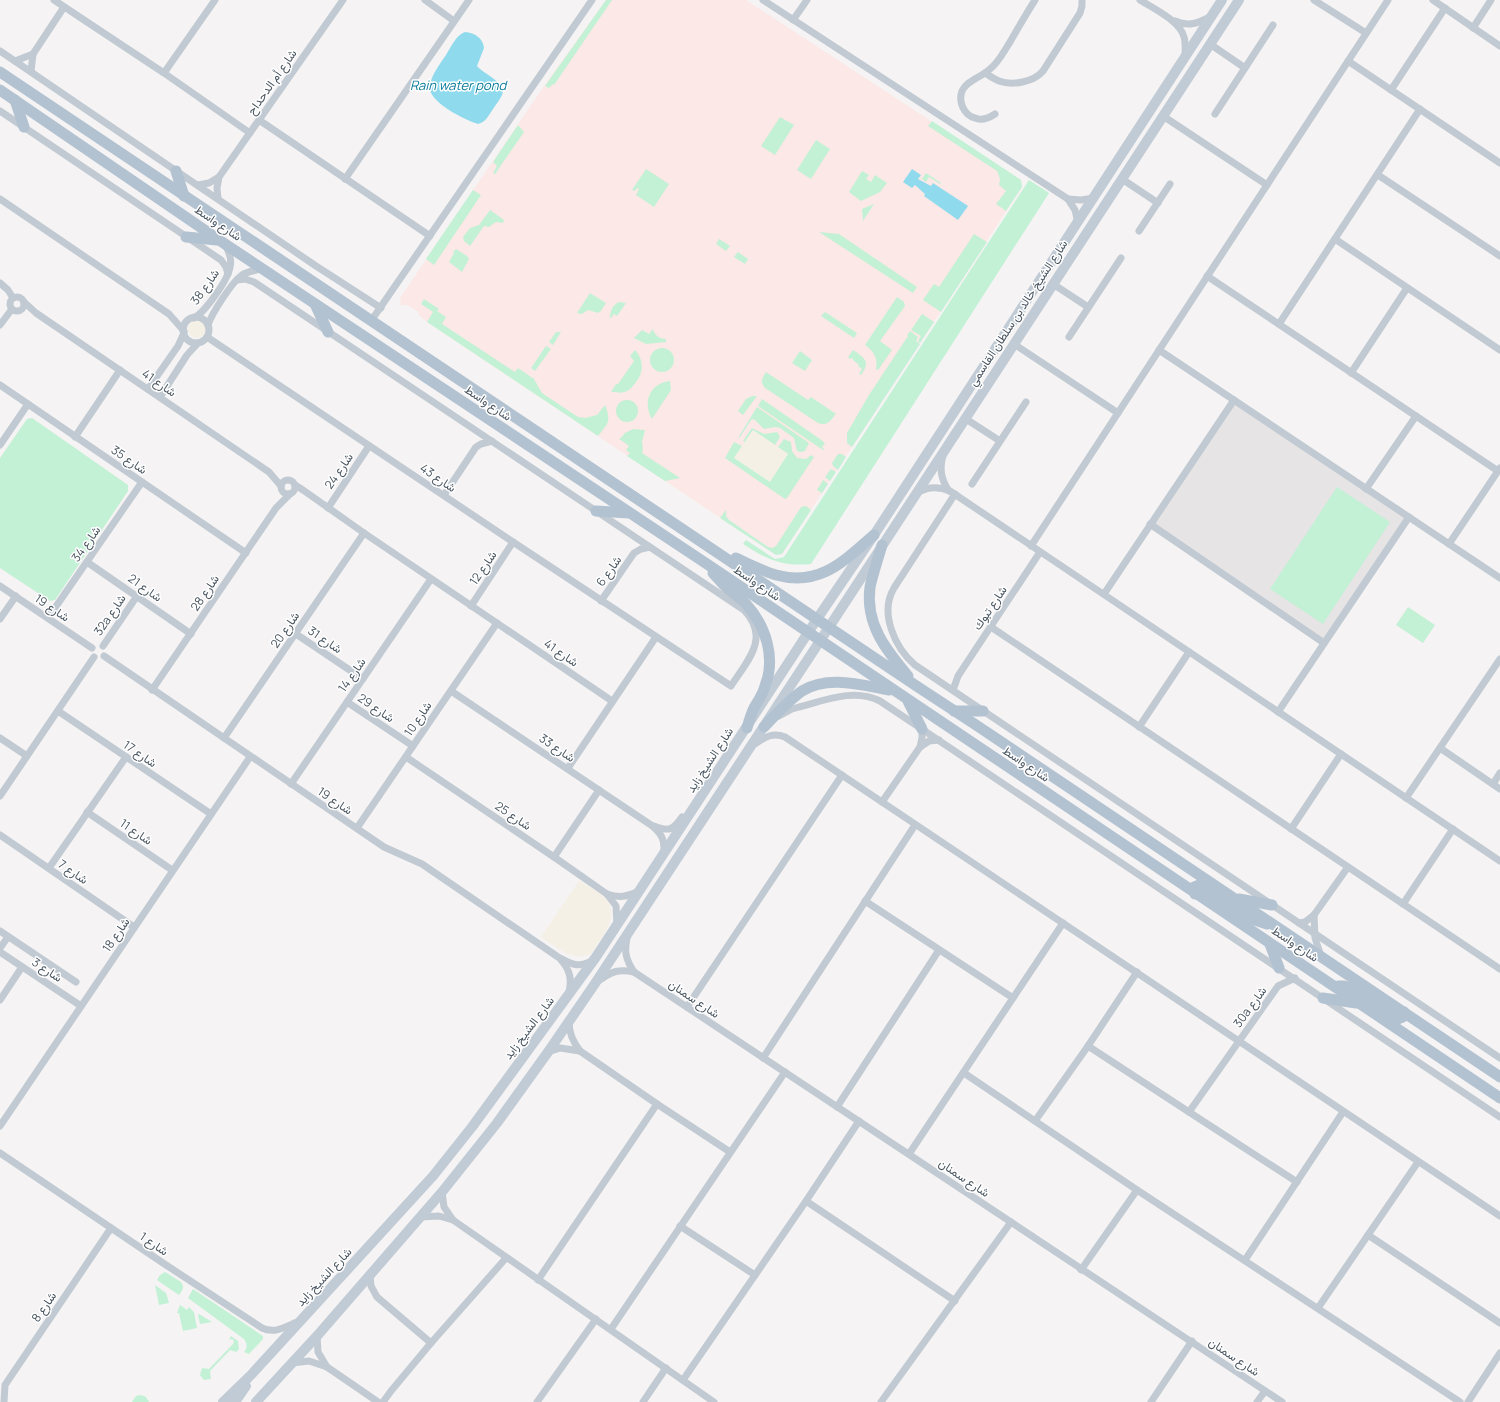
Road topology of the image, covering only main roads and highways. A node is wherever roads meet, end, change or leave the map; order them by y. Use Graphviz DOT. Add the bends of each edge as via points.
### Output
graph roads {
  1 [pos="1222,0"];
  2 [pos="1239,0"];
  3 [pos="0,72"];
  4 [pos="0,90"];
  5 [pos="15,100"];
  6 [pos="24,127"];
  7 [pos="176,171"];
  8 [pos="1104,182"];
  9 [pos="184,196"];
  10 [pos="1098,215"];
  11 [pos="186,237"];
  12 [pos="222,242"];
  13 [pos="313,302"];
  14 [pos="328,332"];
  15 [pos="596,511"];
  16 [pos="629,513"];
  17 [pos="874,535"];
  18 [pos="882,545"];
  19 [pos="722,555"];
  20 [pos="707,564"];
  21 [pos="817,619"];
  22 [pos="829,627"];
  23 [pos="809,633"];
  24 [pos="820,641"];
  25 [pos="918,687"];
  26 [pos="894,691"];
  27 [pos="907,700"];
  28 [pos="954,711"];
  29 [pos="983,711"];
  30 [pos="764,726"];
  31 [pos="747,728"];
  32 [pos="922,729"];
  33 [pos="1195,894"];
  34 [pos="1234,898"];
  35 [pos="1272,905"];
  36 [pos="1274,925"];
  37 [pos="1270,944"];
  38 [pos="1279,968"];
  39 [pos="1335,987"];
  40 [pos="1324,998"];
  41 [pos="1361,1004"];
  42 [pos="1404,1012"];
  43 [pos="1500,1077"];
  44 [pos="1500,1098"];
  45 [pos="251,1375"];
  46 [pos="223,1402"];
  47 [pos="235,1402"];
  48 [pos="256,1402"];
  1 -- 8 [label="main road, شارع الشيخ خالد بن سلطان القاسمي"];
  2 -- 10 [label="main road, شارع الشيخ خالد بن سلطان القاسمي"];
  3 -- 9 [label="main road, شارع واسط"];
  4 -- 5 [label="main road, شارع واسط"];
  5 -- 6 [label="main road"];
  5 -- 12 [label="main road, شارع واسط"];
  7 -- 9 [label="main road"];
  8 -- 10 [label="main road" via="1105,187 1093,209"];
  8 -- 17 [label="main road, شارع الشيخ خالد بن سلطان القاسمي"];
  9 -- 19 [label="main road, شارع واسط"];
  10 -- 18 [label="main road, شارع الشيخ خالد بن سلطان القاسمي"];
  11 -- 12 [label="main road"];
  12 -- 13 [label="main road, شارع واسط"];
  13 -- 14 [label="main road"];
  13 -- 16 [label="main road, شارع واسط"];
  15 -- 16 [label="main road"];
  16 -- 20 [label="main road, شارع واسط"];
  17 -- 19 [label="main road" via="837,566 820,574 802,578 784,577 731,556"];
  17 -- 21 [label="main road, شارع الشيخ خالد بن سلطان القاسمي"];
  18 -- 22 [label="main road, شارع الشيخ خالد بن سلطان القاسمي"];
  18 -- 25 [label="main road" via="870,592 873,625 885,648"];
  19 -- 21 [label="main road, شارع واسط"];
  20 -- 23 [label="main road, شارع واسط"];
  20 -- 31 [label="main road" via="724,586 743,601 766,636 770,663 765,687"];
  21 -- 22 [label="main road, شارع واسط"];
  21 -- 23 [label="main road, شارع الشيخ خالد بن سلطان القاسمي"];
  22 -- 24 [label="main road, شارع الشيخ خالد بن سلطان القاسمي"];
  22 -- 25 [label="main road, شارع واسط"];
  23 -- 24 [label="main road, شارع واسط"];
  23 -- 31 [label="main road, شارع الشيخ زايد"];
  24 -- 26 [label="main road, شارع واسط"];
  24 -- 30 [label="main road"];
  25 -- 28 [label="main road, شارع واسط"];
  26 -- 27 [label="main road, شارع واسط"];
  26 -- 30 [label="main road" via="852,683 818,684 796,696"];
  27 -- 32 [label="main road"];
  27 -- 33 [label="main road, شارع واسط"];
  28 -- 29 [label="main road"];
  28 -- 34 [label="main road, شارع واسط"];
  30 -- 48 [label="main road" via="594,985 496,1123 442,1192"];
  31 -- 45 [label="main road, شارع الشيخ زايد" via="596,957 472,1127 433,1176"];
  33 -- 36 [label="main road" via="1194,887 1199,885 1252,920"];
  33 -- 37 [label="main road, شارع واسط"];
  34 -- 35 [label="main road"];
  34 -- 36 [label="main road, شارع واسط"];
  36 -- 42 [label="main road, شارع واسط"];
  37 -- 38 [label="main road"];
  37 -- 39 [label="main road, شارع واسط"];
  39 -- 41 [label="main road, شارع واسط"];
  39 -- 42 [label="main road" via="1353,989 1398,1019 1403,1017"];
  40 -- 41 [label="main road"];
  41 -- 44 [label="main road, شارع واسط"];
  42 -- 43 [label="main road, شارع واسط"];
  45 -- 46 [label="main road, شارع الشيخ زايد"];
  45 -- 47 [label="main road"];
}
